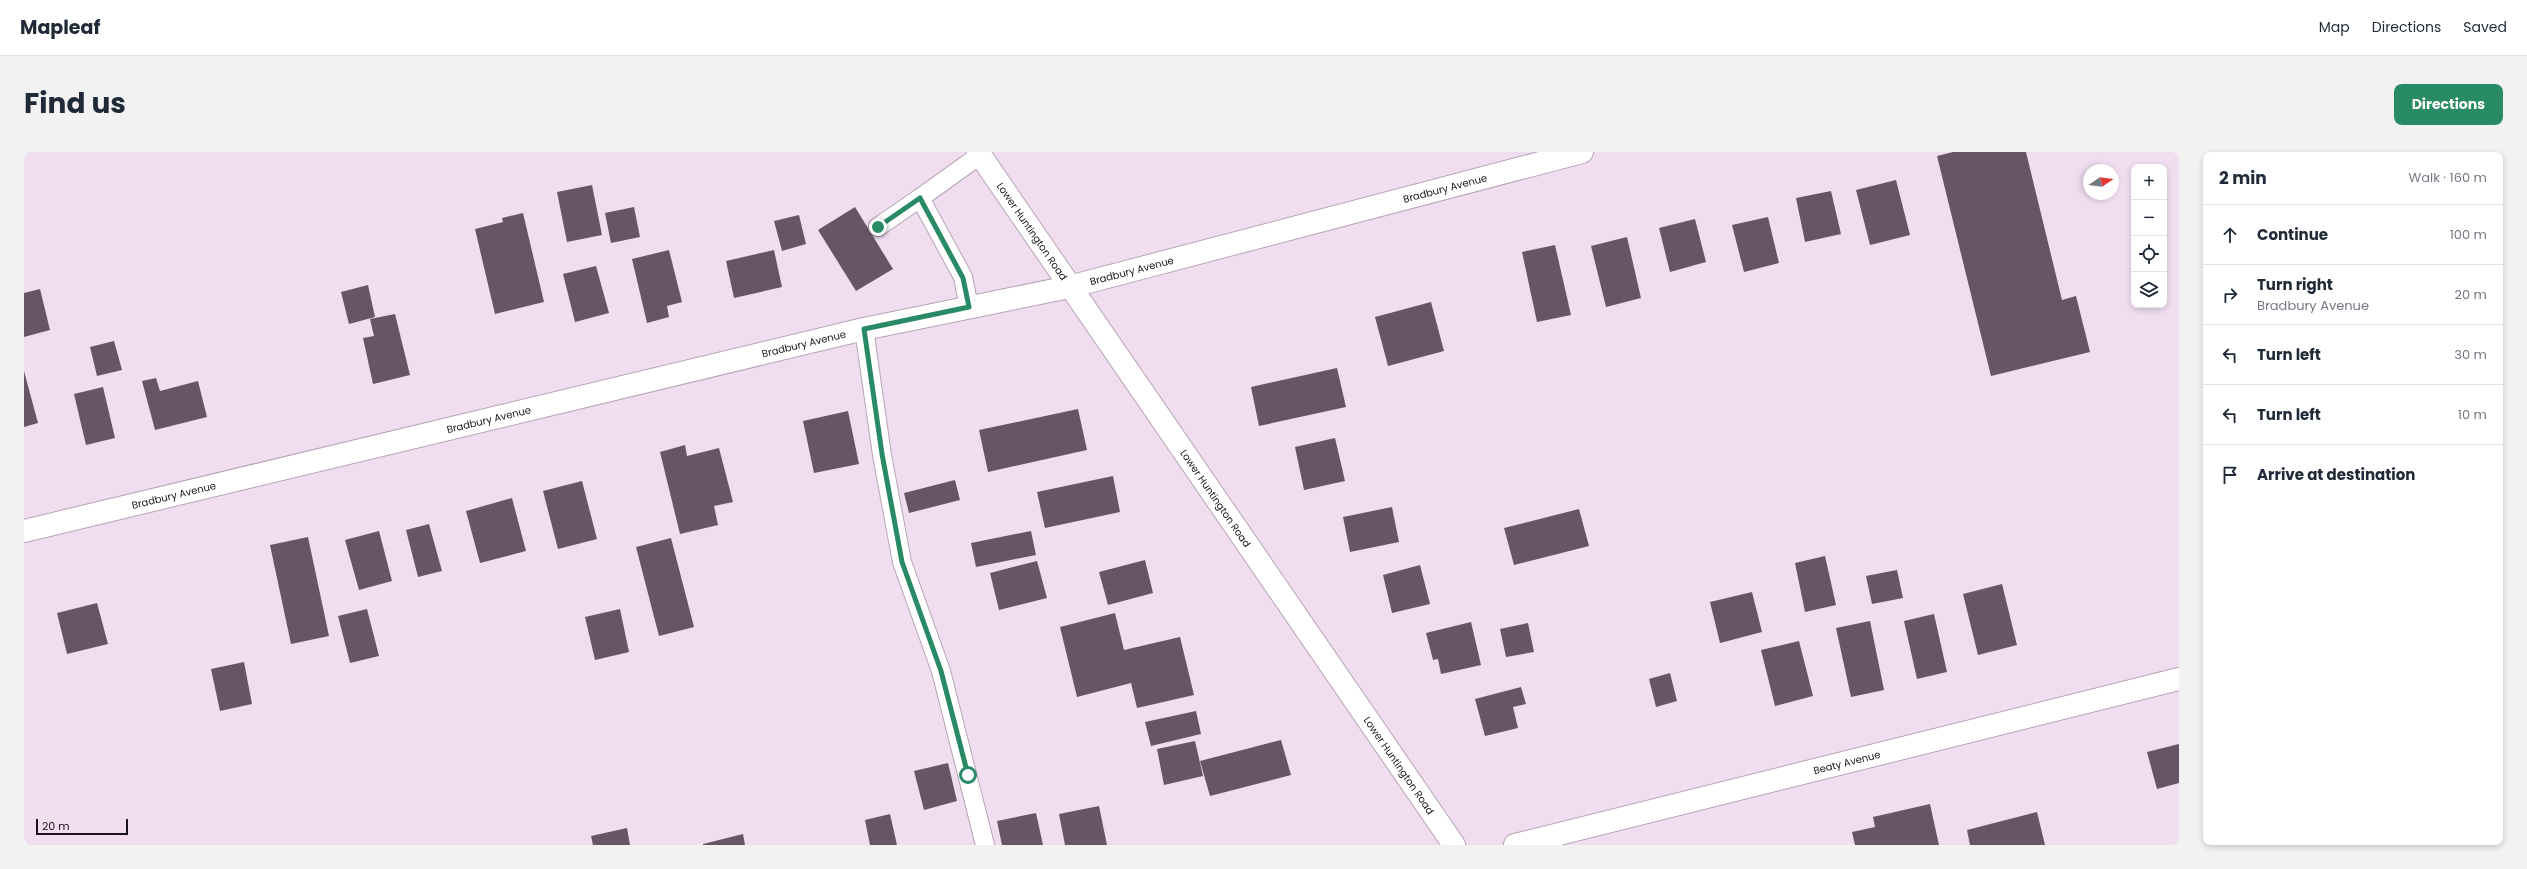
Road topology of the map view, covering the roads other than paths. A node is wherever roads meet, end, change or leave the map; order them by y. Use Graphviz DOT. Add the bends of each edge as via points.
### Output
graph roads {
  1 [pos="1582,152"];
  2 [pos="979,153"];
  3 [pos="920,198"];
  4 [pos="878,227"];
  5 [pos="1069,286"];
  6 [pos="969,307"];
  7 [pos="864,329"];
  8 [pos="24,531"];
  9 [pos="2179,679"];
  10 [pos="985,845"];
  11 [pos="1454,845"];
  12 [pos="1515,845"];
  1 -- 5 [label="street, Bradbury Avenue"];
  2 -- 3 [label="lane"];
  2 -- 5 [label="street, Lower Huntington Road"];
  3 -- 4 [label="lane"];
  3 -- 6 [label="lane" via="963,278"];
  5 -- 6 [label="street, Bradbury Avenue"];
  5 -- 11 [label="street, Lower Huntington Road"];
  6 -- 7 [label="street, Bradbury Avenue"];
  7 -- 8 [label="street, Bradbury Avenue"];
  7 -- 10 [label="lane" via="882,454 902,562 941,671"];
  9 -- 12 [label="street, Beaty Avenue"];
}
